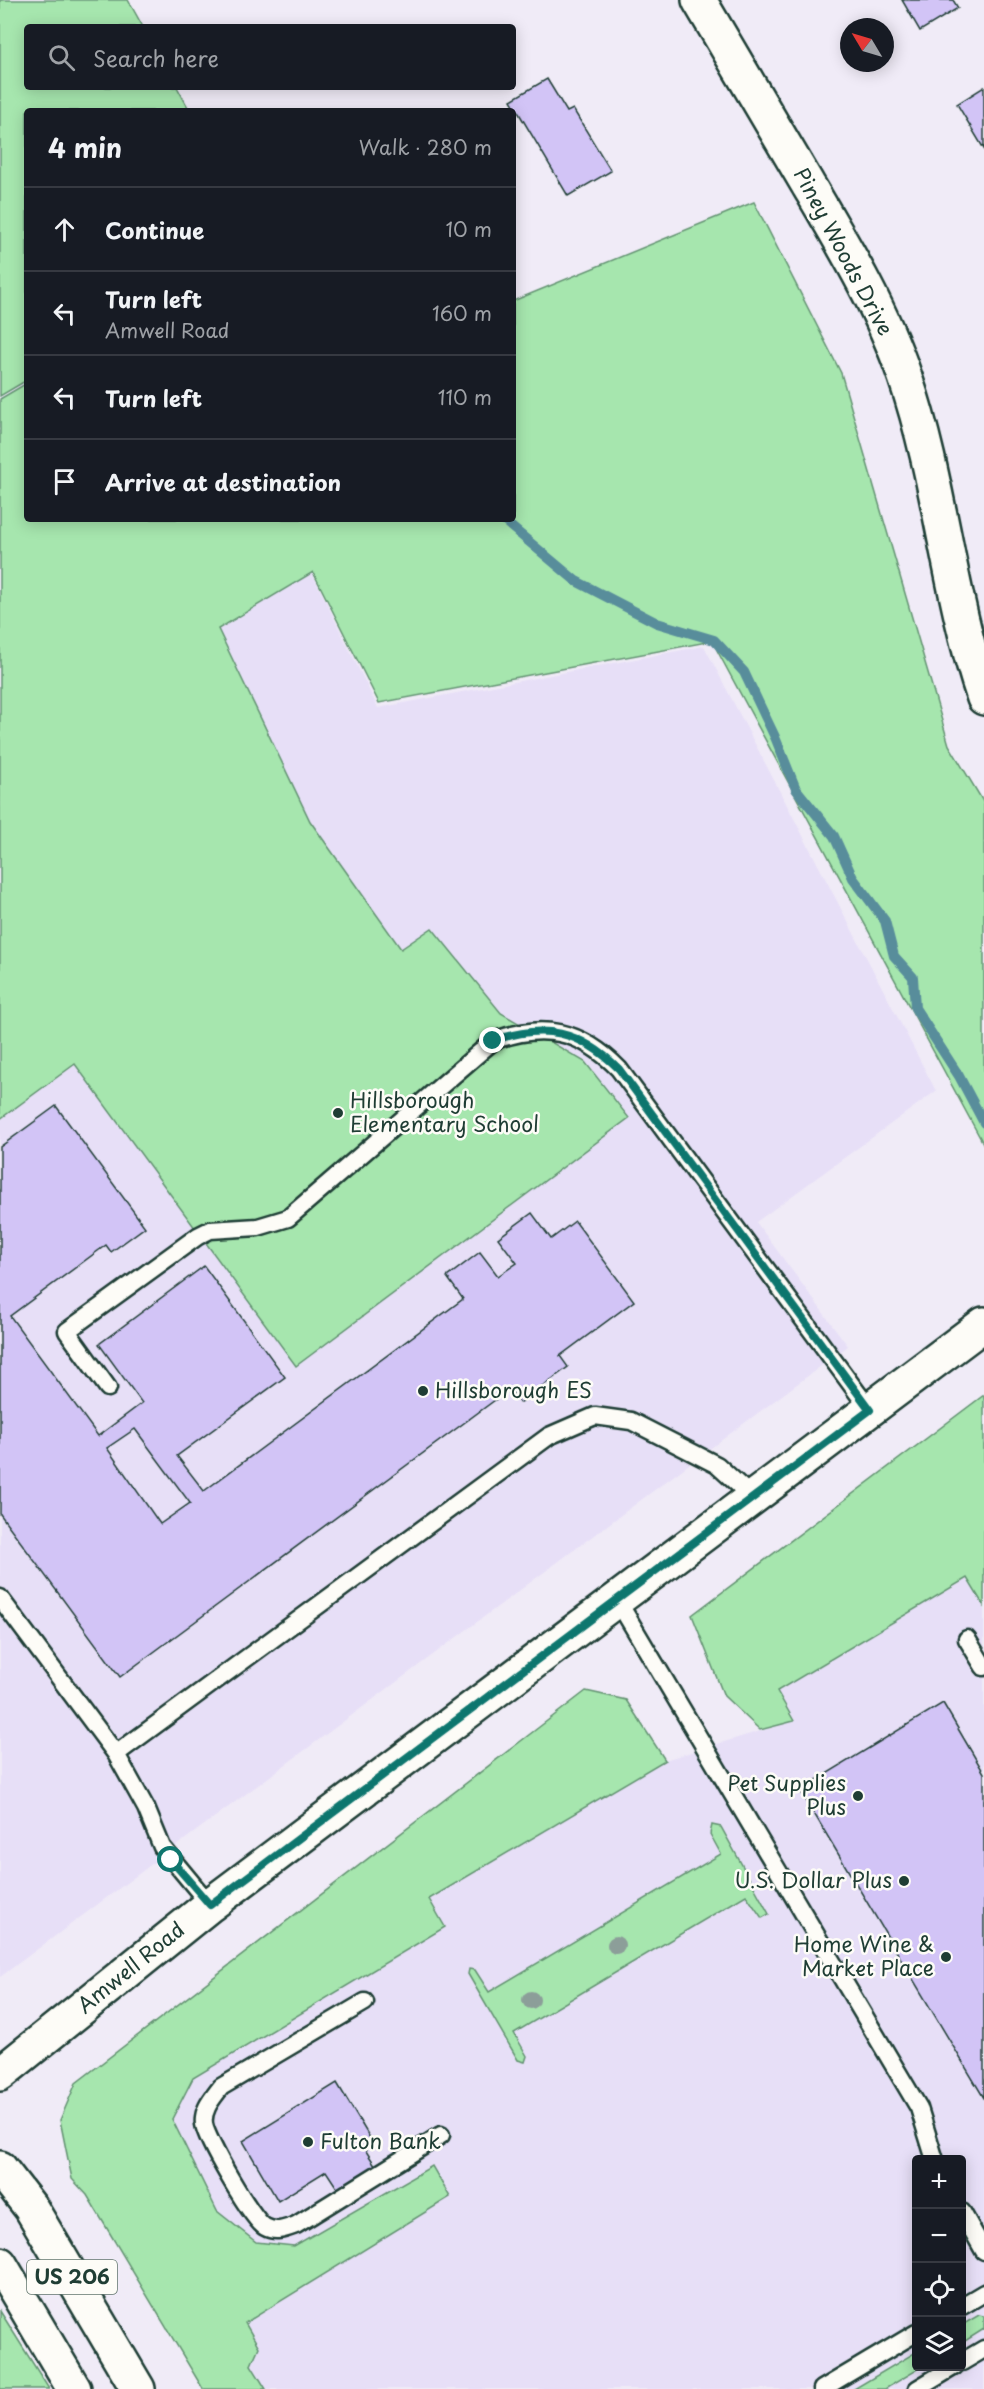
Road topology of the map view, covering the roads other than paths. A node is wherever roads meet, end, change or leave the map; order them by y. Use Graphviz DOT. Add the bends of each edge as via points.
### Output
graph roads {
  1 [pos="699,0"];
  2 [pos="984,698"];
  3 [pos="984,1323"];
  4 [pos="108,1388"];
  5 [pos="870,1410"];
  6 [pos="752,1497"];
  7 [pos="0,1598"];
  8 [pos="616,1598"];
  9 [pos="967,1639"];
  10 [pos="984,1667"];
  11 [pos="116,1754"];
  12 [pos="210,1905"];
  13 [pos="364,2002"];
  14 [pos="0,2074"];
  15 [pos="441,2135"];
  16 [pos="933,2155"];
  17 [pos="0,2168"];
  18 [pos="966,2219"];
  19 [pos="984,2251"];
  20 [pos="4,2276"];
  21 [pos="984,2293"];
  22 [pos="966,2304"];
  23 [pos="912,2335"];
  24 [pos="984,2349"];
  25 [pos="966,2360"];
  26 [pos="948,2371"];
  27 [pos="74,2389"];
  28 [pos="138,2389"];
  29 [pos="822,2389"];
  30 [pos="917,2389"];
  1 -- 2 [label="main road, Piney Woods Drive" via="878,310 926,444 956,601"];
  3 -- 5 [label="main road, Amwell Road"];
  4 -- 5 [label="lane" via="67,1331 198,1236 210,1230 258,1227 288,1218 493,1041 516,1032 536,1031 579,1038 602,1051 619,1069"];
  5 -- 6 [label="main road, Amwell Road"];
  6 -- 8 [label="main road, Amwell Road"];
  6 -- 11 [label="lane" via="717,1465 672,1440 632,1421 595,1416 549,1436"];
  7 -- 11 [label="lane"];
  8 -- 12 [label="main road, Amwell Road"];
  8 -- 16 [label="lane" via="919,2108"];
  9 -- 10 [label="lane"];
  11 -- 12 [label="lane" via="162,1847"];
  12 -- 14 [label="main road, Amwell Road"];
  13 -- 15 [label="lane" via="221,2087 207,2105 204,2122 215,2150 253,2215 265,2227 279,2231 296,2225"];
  17 -- 28 [label="main road, US 206" via="31,2208"];
  18 -- 19 [label="lane"];
  20 -- 27 [label="main road, US 206"];
  21 -- 22 [label="lane"];
  23 -- 29 [label="lane"];
  24 -- 25 [label="lane"];
  26 -- 30 [label="lane"];
}
